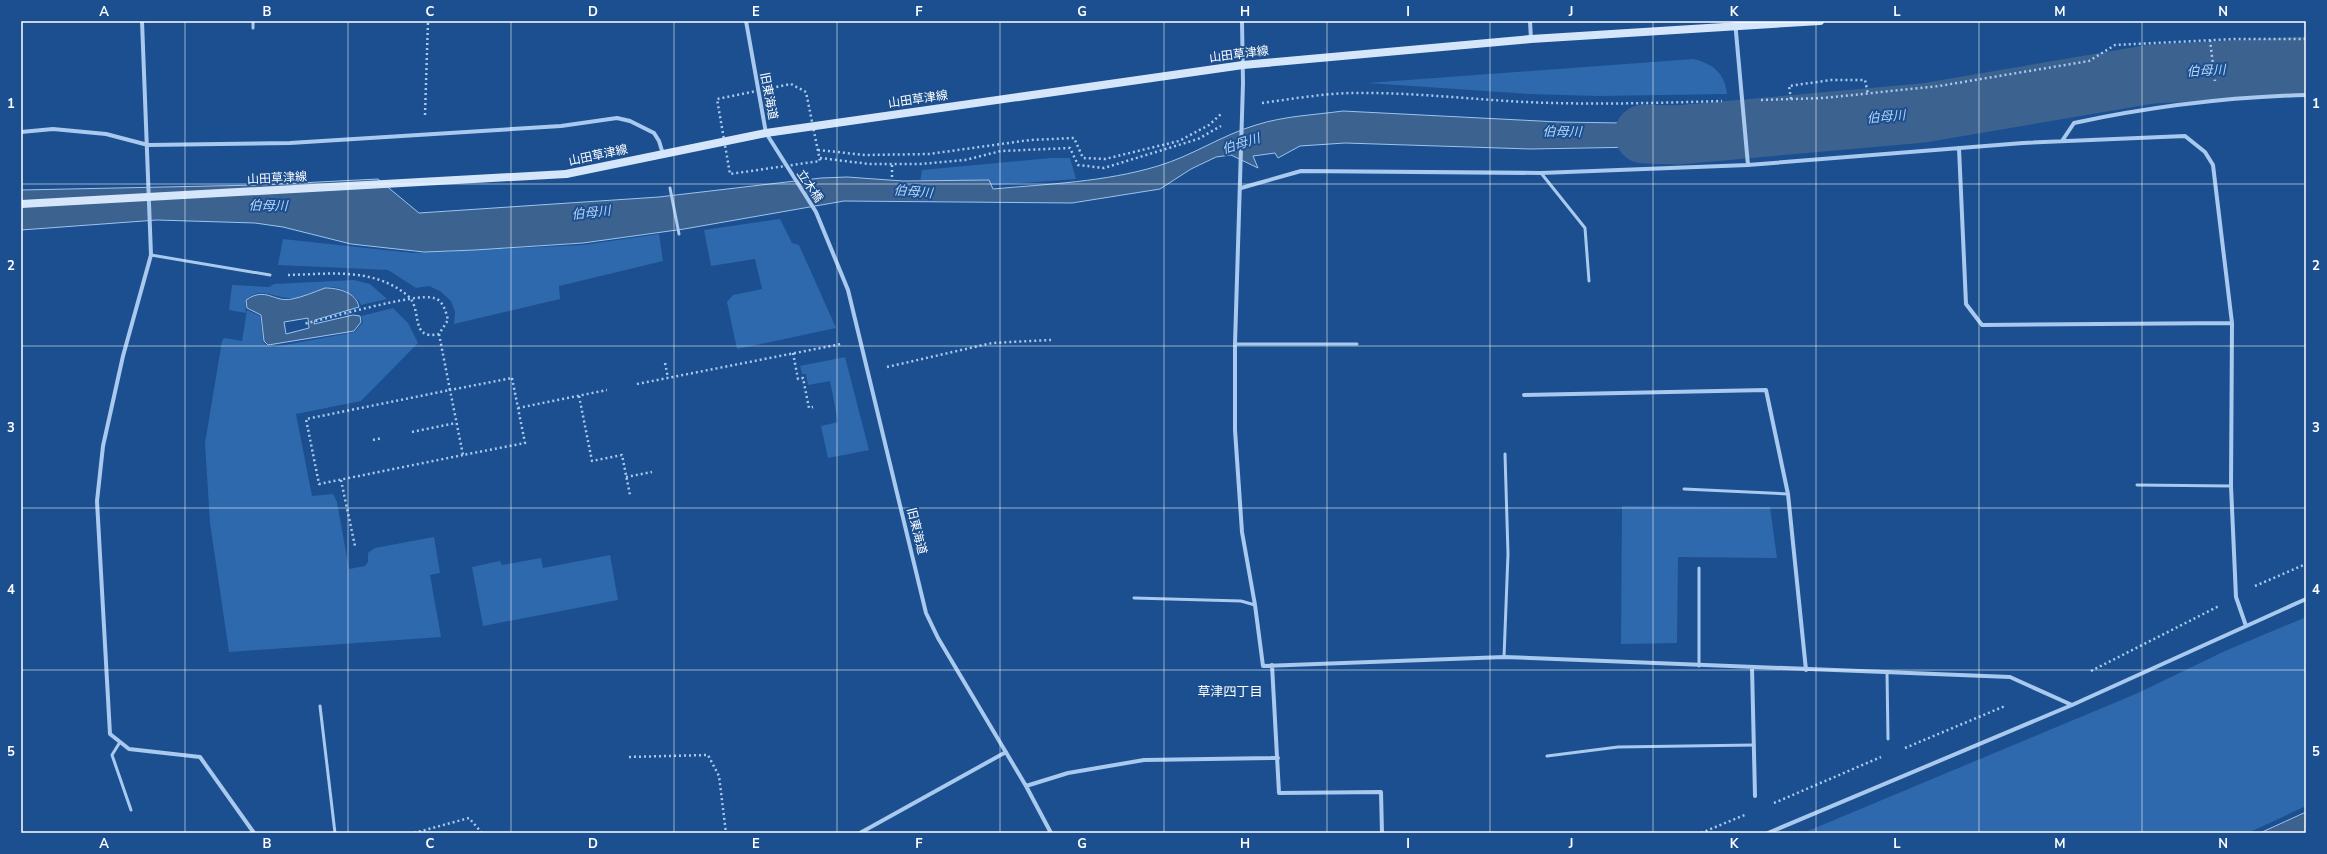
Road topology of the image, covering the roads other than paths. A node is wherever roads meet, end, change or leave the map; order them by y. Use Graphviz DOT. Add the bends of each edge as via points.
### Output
graph roads {
  1 [pos="142,21"];
  2 [pos="253,21"];
  3 [pos="746,21"];
  4 [pos="1242,21"];
  5 [pos="1530,21"];
  6 [pos="1820,21"];
  7 [pos="1735,24"];
  8 [pos="254,28"];
  9 [pos="1531,39"];
  10 [pos="1243,65"];
  11 [pos="2306,94"];
  12 [pos="21,132"];
  13 [pos="766,133"];
  14 [pos="2062,141"];
  15 [pos="148,145"];
  16 [pos="1959,148"];
  17 [pos="664,154"];
  18 [pos="1748,165"];
  19 [pos="788,170"];
  20 [pos="1541,173"];
  21 [pos="670,188"];
  22 [pos="1241,188"];
  23 [pos="21,204"];
  24 [pos="816,212"];
  25 [pos="679,234"];
  26 [pos="151,255"];
  27 [pos="270,275"];
  28 [pos="1589,281"];
  29 [pos="2232,322"];
  30 [pos="1236,344"];
  31 [pos="1357,344"];
  32 [pos="1524,395"];
  33 [pos="1505,454"];
  34 [pos="2137,485"];
  35 [pos="2231,486"];
  36 [pos="1684,489"];
  37 [pos="1788,494"];
  38 [pos="1699,568"];
  39 [pos="1134,598"];
  40 [pos="2306,599"];
  41 [pos="1255,605"];
  42 [pos="2246,626"];
  43 [pos="1504,657"];
  44 [pos="1272,665"];
  45 [pos="1699,666"];
  46 [pos="1752,667"];
  47 [pos="1806,670"];
  48 [pos="1887,672"];
  49 [pos="2072,705"];
  50 [pos="320,706"];
  51 [pos="1888,739"];
  52 [pos="120,742"];
  53 [pos="1754,746"];
  54 [pos="1006,752"];
  55 [pos="1547,756"];
  56 [pos="1278,758"];
  57 [pos="1026,786"];
  58 [pos="1756,796"];
  59 [pos="131,810"];
  60 [pos="254,833"];
  61 [pos="336,833"];
  62 [pos="860,833"];
  63 [pos="1051,833"];
  64 [pos="1382,833"];
  65 [pos="1768,833"];
  1 -- 15 [label="street"];
  2 -- 8 [label="lane"];
  3 -- 13 [label="street, 旧東海道"];
  4 -- 10 [label="street"];
  5 -- 9 [label="street"];
  6 -- 7 [label="main road, 山田草津線"];
  7 -- 9 [label="main road, 山田草津線"];
  7 -- 18 [label="street"];
  9 -- 10 [label="main road, 山田草津線"];
  10 -- 13 [label="main road, 山田草津線"];
  10 -- 22 [label="street"];
  11 -- 14 [label="street" via="2217,101 2108,116 2074,124"];
  12 -- 15 [label="street" via="53,129 106,134"];
  13 -- 17 [label="main road, 山田草津線"];
  13 -- 19 [label="street, 旧東海道"];
  14 -- 16 [label="street"];
  14 -- 29 [label="street" via="2185,136 2205,152 2213,165"];
  15 -- 17 [label="street" via="290,143 425,136 561,126 617,118 630,121 654,133"];
  15 -- 26 [label="street"];
  16 -- 18 [label="street"];
  16 -- 29 [label="street" via="1966,304 1982,325"];
  17 -- 23 [label="main road, 山田草津線, bridge" via="566,174"];
  18 -- 20 [label="street"];
  19 -- 24 [label="street, 立木橋"];
  20 -- 22 [label="street" via="1301,171"];
  20 -- 28 [label="lane" via="1584,228"];
  21 -- 25 [label="lane"];
  22 -- 30 [label="street"];
  24 -- 54 [label="street, 旧東海道" via="848,290 926,613 938,638"];
  26 -- 27 [label="lane"];
  26 -- 52 [label="street" via="123,356 103,446 97,501 110,734"];
  29 -- 35 [label="street"];
  30 -- 31 [label="lane"];
  30 -- 41 [label="street" via="1235,430 1242,532"];
  32 -- 37 [label="street" via="1766,390"];
  33 -- 43 [label="lane" via="1508,554"];
  34 -- 35 [label="lane"];
  35 -- 42 [label="street" via="2236,597"];
  36 -- 37 [label="lane"];
  37 -- 47 [label="street"];
  38 -- 45 [label="lane"];
  39 -- 41 [label="lane" via="1241,601"];
  40 -- 42 [label="street"];
  41 -- 44 [label="street" via="1263,666"];
  42 -- 49 [label="street"];
  43 -- 44 [label="street"];
  43 -- 45 [label="street"];
  44 -- 56 [label="street"];
  45 -- 46 [label="street"];
  46 -- 47 [label="street"];
  46 -- 53 [label="street"];
  47 -- 48 [label="street"];
  48 -- 49 [label="street" via="2010,677"];
  48 -- 51 [label="lane"];
  49 -- 65 [label="street"];
  50 -- 61 [label="lane"];
  52 -- 59 [label="lane" via="112,755"];
  52 -- 60 [label="street" via="129,749 200,757"];
  53 -- 55 [label="lane" via="1618,747"];
  53 -- 58 [label="street"];
  54 -- 57 [label="street, 旧東海道"];
  54 -- 62 [label="street"];
  56 -- 57 [label="street" via="1144,760 1068,773"];
  56 -- 64 [label="street" via="1279,793 1381,792"];
  57 -- 63 [label="street, 旧東海道"];
}
